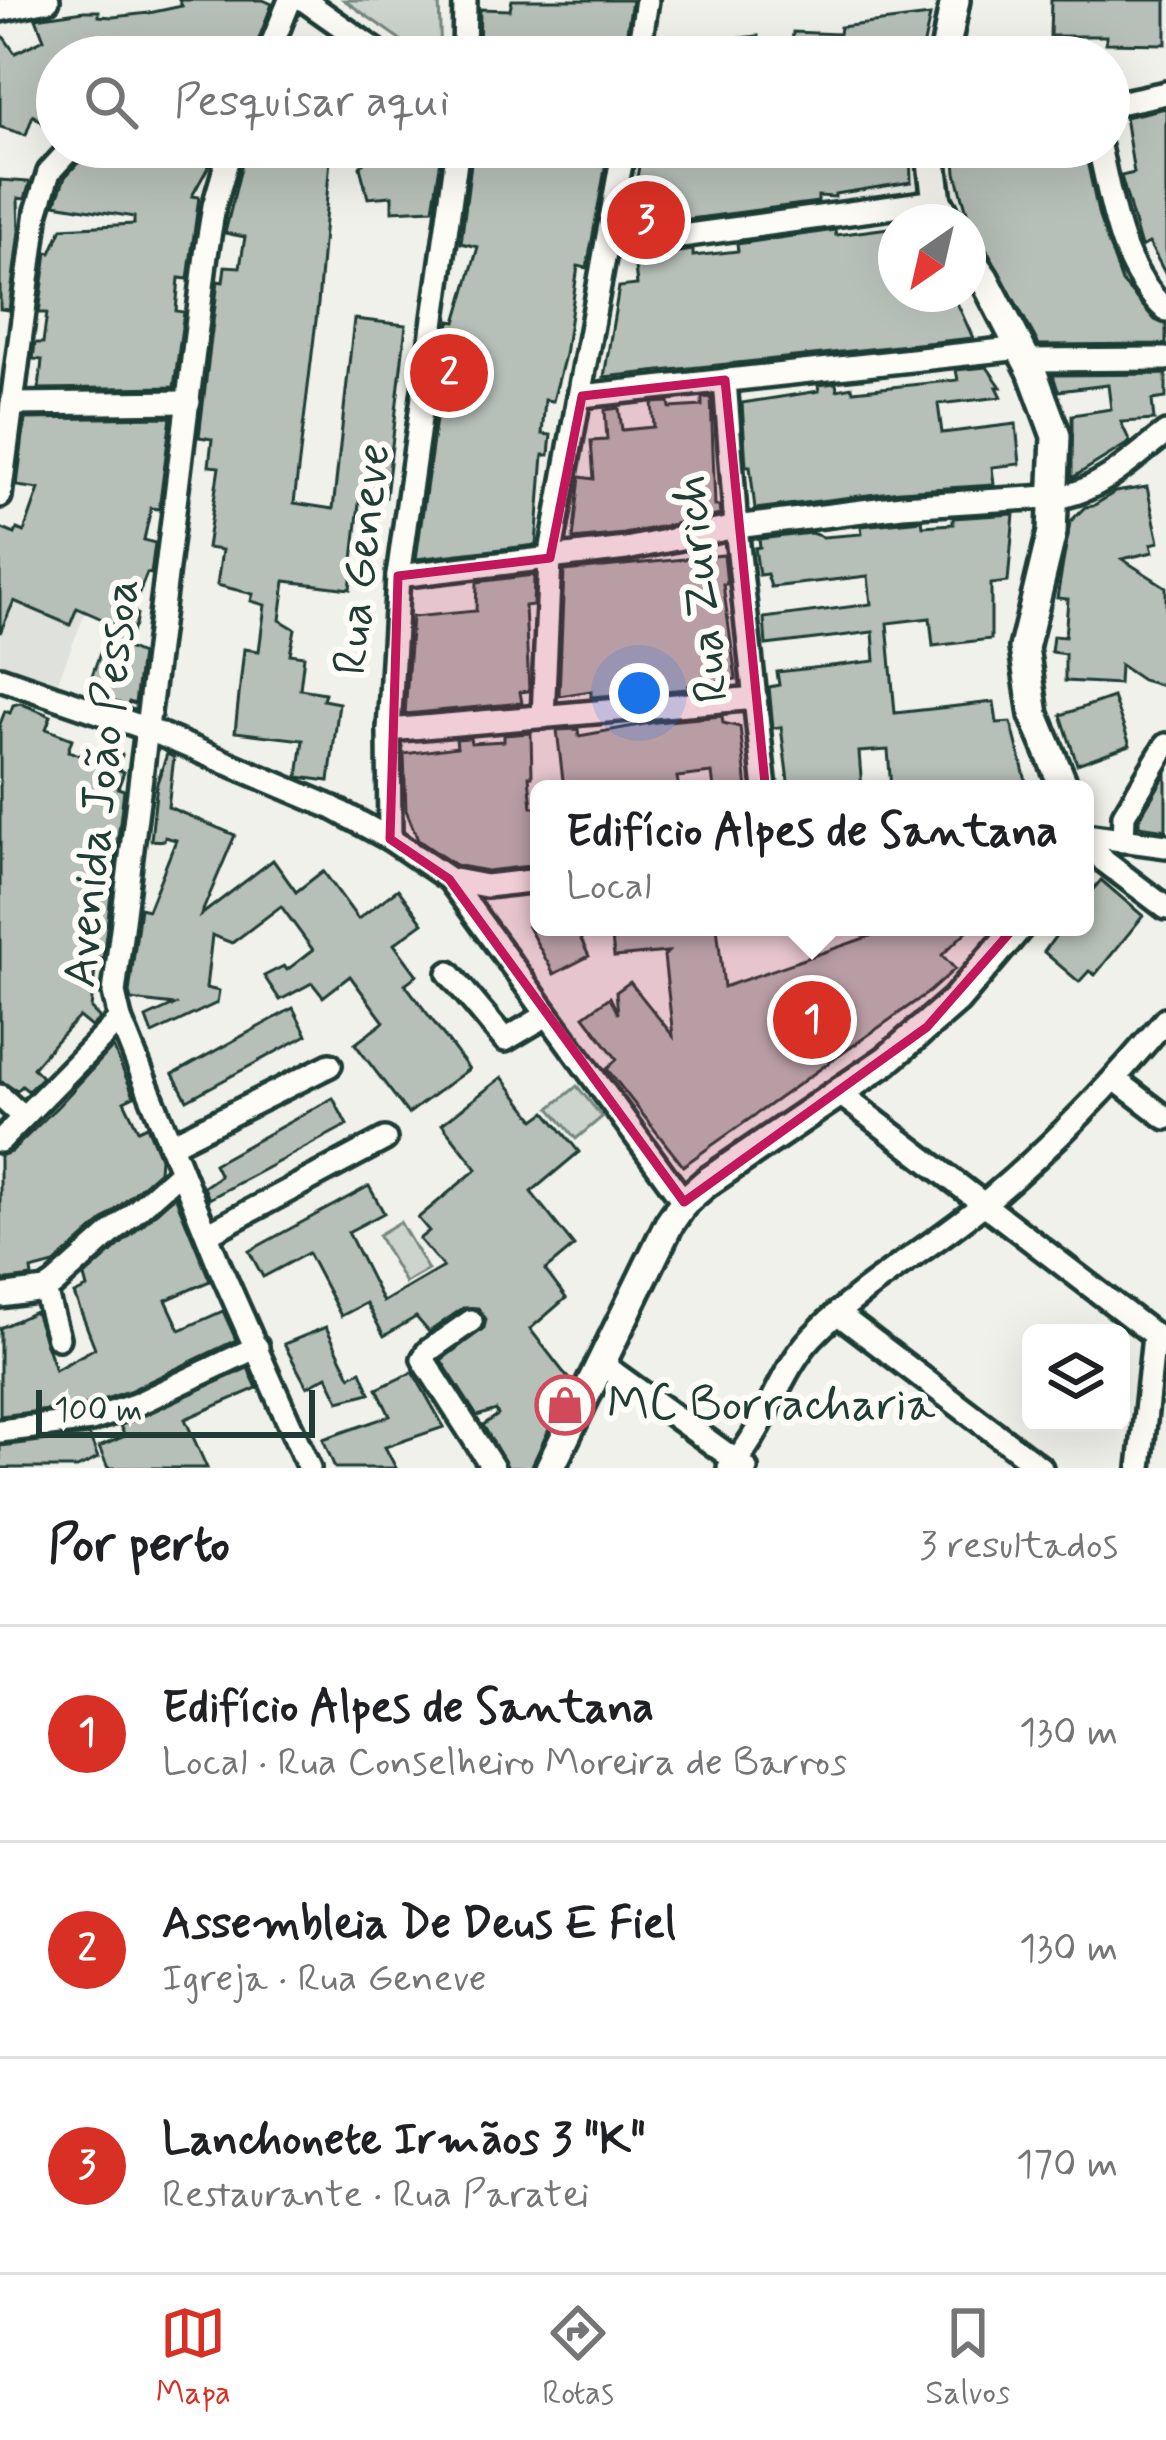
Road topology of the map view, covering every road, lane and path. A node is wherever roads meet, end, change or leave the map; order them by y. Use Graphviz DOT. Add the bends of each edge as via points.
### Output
graph roads {
  1 [pos="48,0"];
  2 [pos="290,0"];
  3 [pos="304,0"];
  4 [pos="465,0"];
  5 [pos="647,0"];
  6 [pos="955,0"];
  7 [pos="0,10"];
  8 [pos="275,36"];
  9 [pos="355,36"];
  10 [pos="464,36"];
  11 [pos="641,36"];
  12 [pos="948,36"];
  13 [pos="1166,93"];
  14 [pos="1130,101"];
  15 [pos="54,168"];
  16 [pos="225,168"];
  17 [pos="455,168"];
  18 [pos="621,168"];
  19 [pos="938,168"];
  20 [pos="1104,168"];
  21 [pos="942,204"];
  22 [pos="878,218"];
  23 [pos="608,246"];
  24 [pos="986,292"];
  25 [pos="1166,310"];
  26 [pos="1019,353"];
  27 [pos="1166,359"];
  28 [pos="725,380"];
  29 [pos="582,396"];
  30 [pos="189,402"];
  31 [pos="7,415"];
  32 [pos="1166,433"];
  33 [pos="0,496"];
  34 [pos="1046,496"];
  35 [pos="736,527"];
  36 [pos="550,558"];
  37 [pos="398,576"];
  38 [pos="0,678"];
  39 [pos="756,698"];
  40 [pos="543,717"];
  41 [pos="145,728"];
  42 [pos="389,730"];
  43 [pos="1166,745"];
  44 [pos="764,780"];
  45 [pos="1060,780"];
  46 [pos="390,838"];
  47 [pos="1094,838"];
  48 [pos="1145,844"];
  49 [pos="1094,848"];
  50 [pos="448,879"];
  51 [pos="530,881"];
  52 [pos="1145,893"];
  53 [pos="1166,908"];
  54 [pos="1010,936"];
  55 [pos="449,973"];
  56 [pos="547,1015"];
  57 [pos="120,1019"];
  58 [pos="1166,1019"];
  59 [pos="330,1065"];
  60 [pos="1116,1080"];
  61 [pos="839,1093"];
  62 [pos="0,1096"];
  63 [pos="22,1116"];
  64 [pos="1166,1118"];
  65 [pos="386,1138"];
  66 [pos="0,1141"];
  67 [pos="170,1144"];
  68 [pos="181,1171"];
  69 [pos="684,1202"];
  70 [pos="984,1204"];
  71 [pos="207,1234"];
  72 [pos="45,1290"];
  73 [pos="0,1296"];
  74 [pos="838,1313"];
  75 [pos="471,1321"];
  76 [pos="58,1338"];
  77 [pos="1160,1340"];
  78 [pos="257,1347"];
  79 [pos="602,1364"];
  80 [pos="0,1431"];
  81 [pos="737,1466"];
  82 [pos="309,1468"];
  83 [pos="493,1468"];
  84 [pos="550,1468"];
  85 [pos="1041,1468"];
  86 [pos="1140,1468"];
  1 -- 7 [label="street"];
  2 -- 8 [label="street"];
  3 -- 9 [label="street"];
  4 -- 10 [label="street"];
  5 -- 11 [label="street"];
  6 -- 12 [label="main road"];
  13 -- 14 [label="street"];
  15 -- 31 [label="street" via="43,187"];
  16 -- 30 [label="street, Avenida João Pessoa"];
  17 -- 37 [label="street, Rua Geneve"];
  18 -- 23 [label="street"];
  19 -- 21 [label="main road"];
  20 -- 25 [label="street" via="1132,269"];
  22 -- 23 [label="street"];
  23 -- 29 [label="street"];
  24 -- 26 [label="main road"];
  26 -- 27 [label="street"];
  26 -- 28 [label="street"];
  26 -- 34 [label="main road"];
  28 -- 29 [label="street"];
  28 -- 35 [label="street, Rua Zurich"];
  29 -- 36 [label="street"];
  30 -- 31 [label="street"];
  30 -- 41 [label="street, Avenida João Pessoa"];
  31 -- 33 [label="street"];
  32 -- 34 [label="street" via="1085,491"];
  34 -- 35 [label="street"];
  34 -- 45 [label="main road" via="1024,648 1034,715"];
  35 -- 36 [label="street"];
  35 -- 39 [label="street, Rua Zurich"];
  36 -- 37 [label="street"];
  36 -- 40 [label="street"];
  37 -- 42 [label="street, Rua Geneve"];
  38 -- 41 [label="street"];
  39 -- 40 [label="street"];
  39 -- 44 [label="street, Rua Zurich"];
  40 -- 42 [label="street"];
  41 -- 46 [label="street"];
  41 -- 57 [label="street, Avenida João Pessoa" via="115,974"];
  42 -- 46 [label="street, Rua Geneve"];
  43 -- 48 [label="street" via="1124,814"];
  46 -- 50 [label="street"];
  47 -- 48 [label="street"];
  48 -- 52 [label="street" via="1138,872"];
  49 -- 52 [label="street"];
  50 -- 51 [label="street" via="486,886"];
  50 -- 56 [label="street"];
  52 -- 53 [label="street"];
  54 -- 61 [label="main road" via="927,1027"];
  55 -- 56 [label="street" via="505,1040"];
  56 -- 69 [label="street"];
  57 -- 63 [label="street"];
  57 -- 67 [label="street, Avenida João Pessoa"];
  58 -- 60 [label="street"];
  59 -- 67 [label="street"];
  60 -- 64 [label="street"];
  60 -- 70 [label="street"];
  61 -- 69 [label="main road"];
  61 -- 70 [label="street"];
  62 -- 63 [label="street"];
  63 -- 66 [label="street"];
  65 -- 71 [label="street"];
  67 -- 68 [label="street, Avenida João Pessoa"];
  68 -- 71 [label="street, Avenida João Pessoa"];
  68 -- 72 [label="street"];
  69 -- 79 [label="main road"];
  70 -- 74 [label="street"];
  70 -- 77 [label="street"];
  71 -- 78 [label="street, Avenida João Pessoa"];
  72 -- 73 [label="street"];
  72 -- 76 [label="street"];
  74 -- 81 [label="street" via="796,1357"];
  74 -- 85 [label="street"];
  75 -- 83 [label="street" via="423,1359"];
  77 -- 86 [label="street"];
  78 -- 80 [label="street" via="91,1420"];
  78 -- 82 [label="street, Avenida João Pessoa"];
  79 -- 81 [label="street"];
  79 -- 84 [label="main road"];
}
